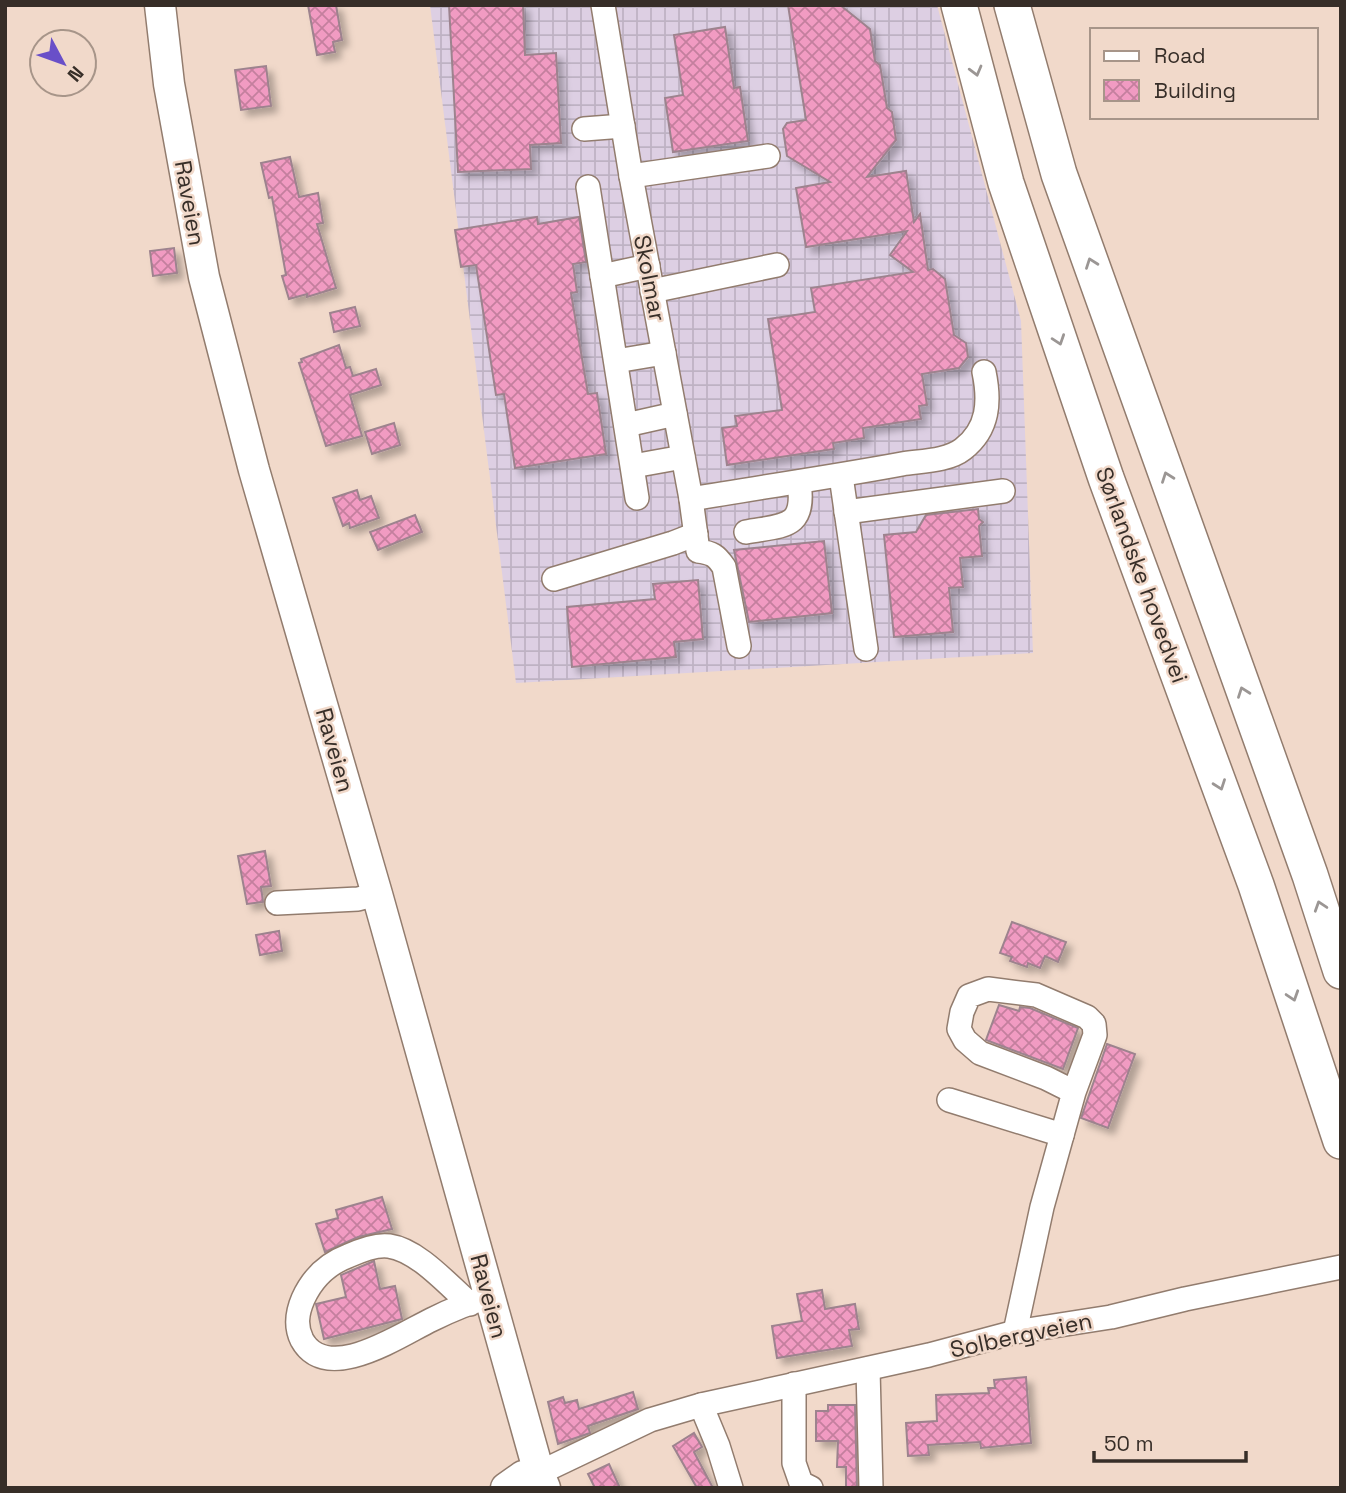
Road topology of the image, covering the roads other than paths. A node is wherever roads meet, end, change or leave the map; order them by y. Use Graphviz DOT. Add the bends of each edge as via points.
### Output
graph roads {
  1 [pos="160,5"];
  2 [pos="603,5"];
  3 [pos="959,5"];
  4 [pos="1012,5"];
  5 [pos="623,126"];
  6 [pos="584,129"];
  7 [pos="768,156"];
  8 [pos="631,176"];
  9 [pos="588,187"];
  10 [pos="777,265"];
  11 [pos="648,266"];
  12 [pos="602,276"];
  13 [pos="652,291"];
  14 [pos="664,353"];
  15 [pos="616,361"];
  16 [pos="984,372"];
  17 [pos="675,414"];
  18 [pos="626,425"];
  19 [pos="683,457"];
  20 [pos="632,466"];
  21 [pos="841,476"];
  22 [pos="799,482"];
  23 [pos="1003,491"];
  24 [pos="637,498"];
  25 [pos="691,499"];
  26 [pos="846,512"];
  27 [pos="746,532"];
  28 [pos="697,542"];
  29 [pos="554,579"];
  30 [pos="739,646"];
  31 [pos="866,649"];
  32 [pos="377,894"];
  33 [pos="277,903"];
  34 [pos="1341,971"];
  35 [pos="1074,1092"];
  36 [pos="949,1100"];
  37 [pos="1062,1135"];
  38 [pos="1341,1141"];
  39 [pos="1341,1267"];
  40 [pos="480,1300"];
  41 [pos="1015,1332"];
  42 [pos="868,1368"];
  43 [pos="794,1384"];
  44 [pos="701,1405"];
  45 [pos="539,1483"];
  46 [pos="506,1488"];
  47 [pos="731,1488"];
  48 [pos="811,1488"];
  49 [pos="871,1488"];
  1 -- 32 [label="main road, Raveien" via="169,84 204,277 254,470"];
  2 -- 5 [label="street, Skolmar"];
  3 -- 38 [label="highway, Sørlandske hovedvei, one-way" via="1006,183 1106,478 1256,885"];
  34 -- 4 [label="highway, one-way" via="1059,174"];
  5 -- 6 [label="street"];
  5 -- 8 [label="street, Skolmar"];
  7 -- 8 [label="street"];
  8 -- 11 [label="street, Skolmar"];
  9 -- 12 [label="street"];
  10 -- 13 [label="street"];
  11 -- 12 [label="street"];
  11 -- 13 [label="street, Skolmar"];
  12 -- 15 [label="street"];
  13 -- 14 [label="street, Skolmar"];
  14 -- 15 [label="street"];
  14 -- 17 [label="street, Skolmar"];
  15 -- 18 [label="street"];
  16 -- 21 [label="street" via="987,413 975,439 962,450"];
  17 -- 18 [label="street"];
  17 -- 19 [label="street, Skolmar"];
  18 -- 20 [label="street"];
  19 -- 20 [label="street"];
  19 -- 25 [label="street, Skolmar"];
  20 -- 24 [label="street"];
  21 -- 22 [label="street"];
  21 -- 26 [label="street"];
  22 -- 25 [label="street"];
  22 -- 27 [label="street" via="802,501 796,519"];
  23 -- 26 [label="street"];
  25 -- 28 [label="street, Skolmar"];
  26 -- 31 [label="street"];
  28 -- 29 [label="street" via="673,543"];
  28 -- 30 [label="street" via="724,567"];
  32 -- 33 [label="street"];
  32 -- 40 [label="main road, Raveien"];
  35 -- 35 [label="street" via="1095,1035 1094,1024 1087,1017 1036,995 988,989 969,996 959,1029 965,1040 980,1053"];
  35 -- 37 [label="street"];
  36 -- 37 [label="street"];
  37 -- 41 [label="street" via="1028,1262"];
  39 -- 41 [label="street, Solbergveien" via="1111,1317"];
  40 -- 40 [label="street" via="421,1260 387,1245 350,1255 321,1273 300,1307 298,1329 306,1346 320,1357 357,1354"];
  40 -- 45 [label="main road, Raveien"];
  41 -- 42 [label="street, Solbergveien"];
  42 -- 43 [label="street, Solbergveien"];
  42 -- 49 [label="street"];
  43 -- 44 [label="street, Solbergveien"];
  43 -- 48 [label="street" via="794,1463 801,1483"];
  44 -- 45 [label="street, Solbergveien" via="650,1420"];
  44 -- 47 [label="street"];
  45 -- 46 [label="main road" via="523,1476"];
}
